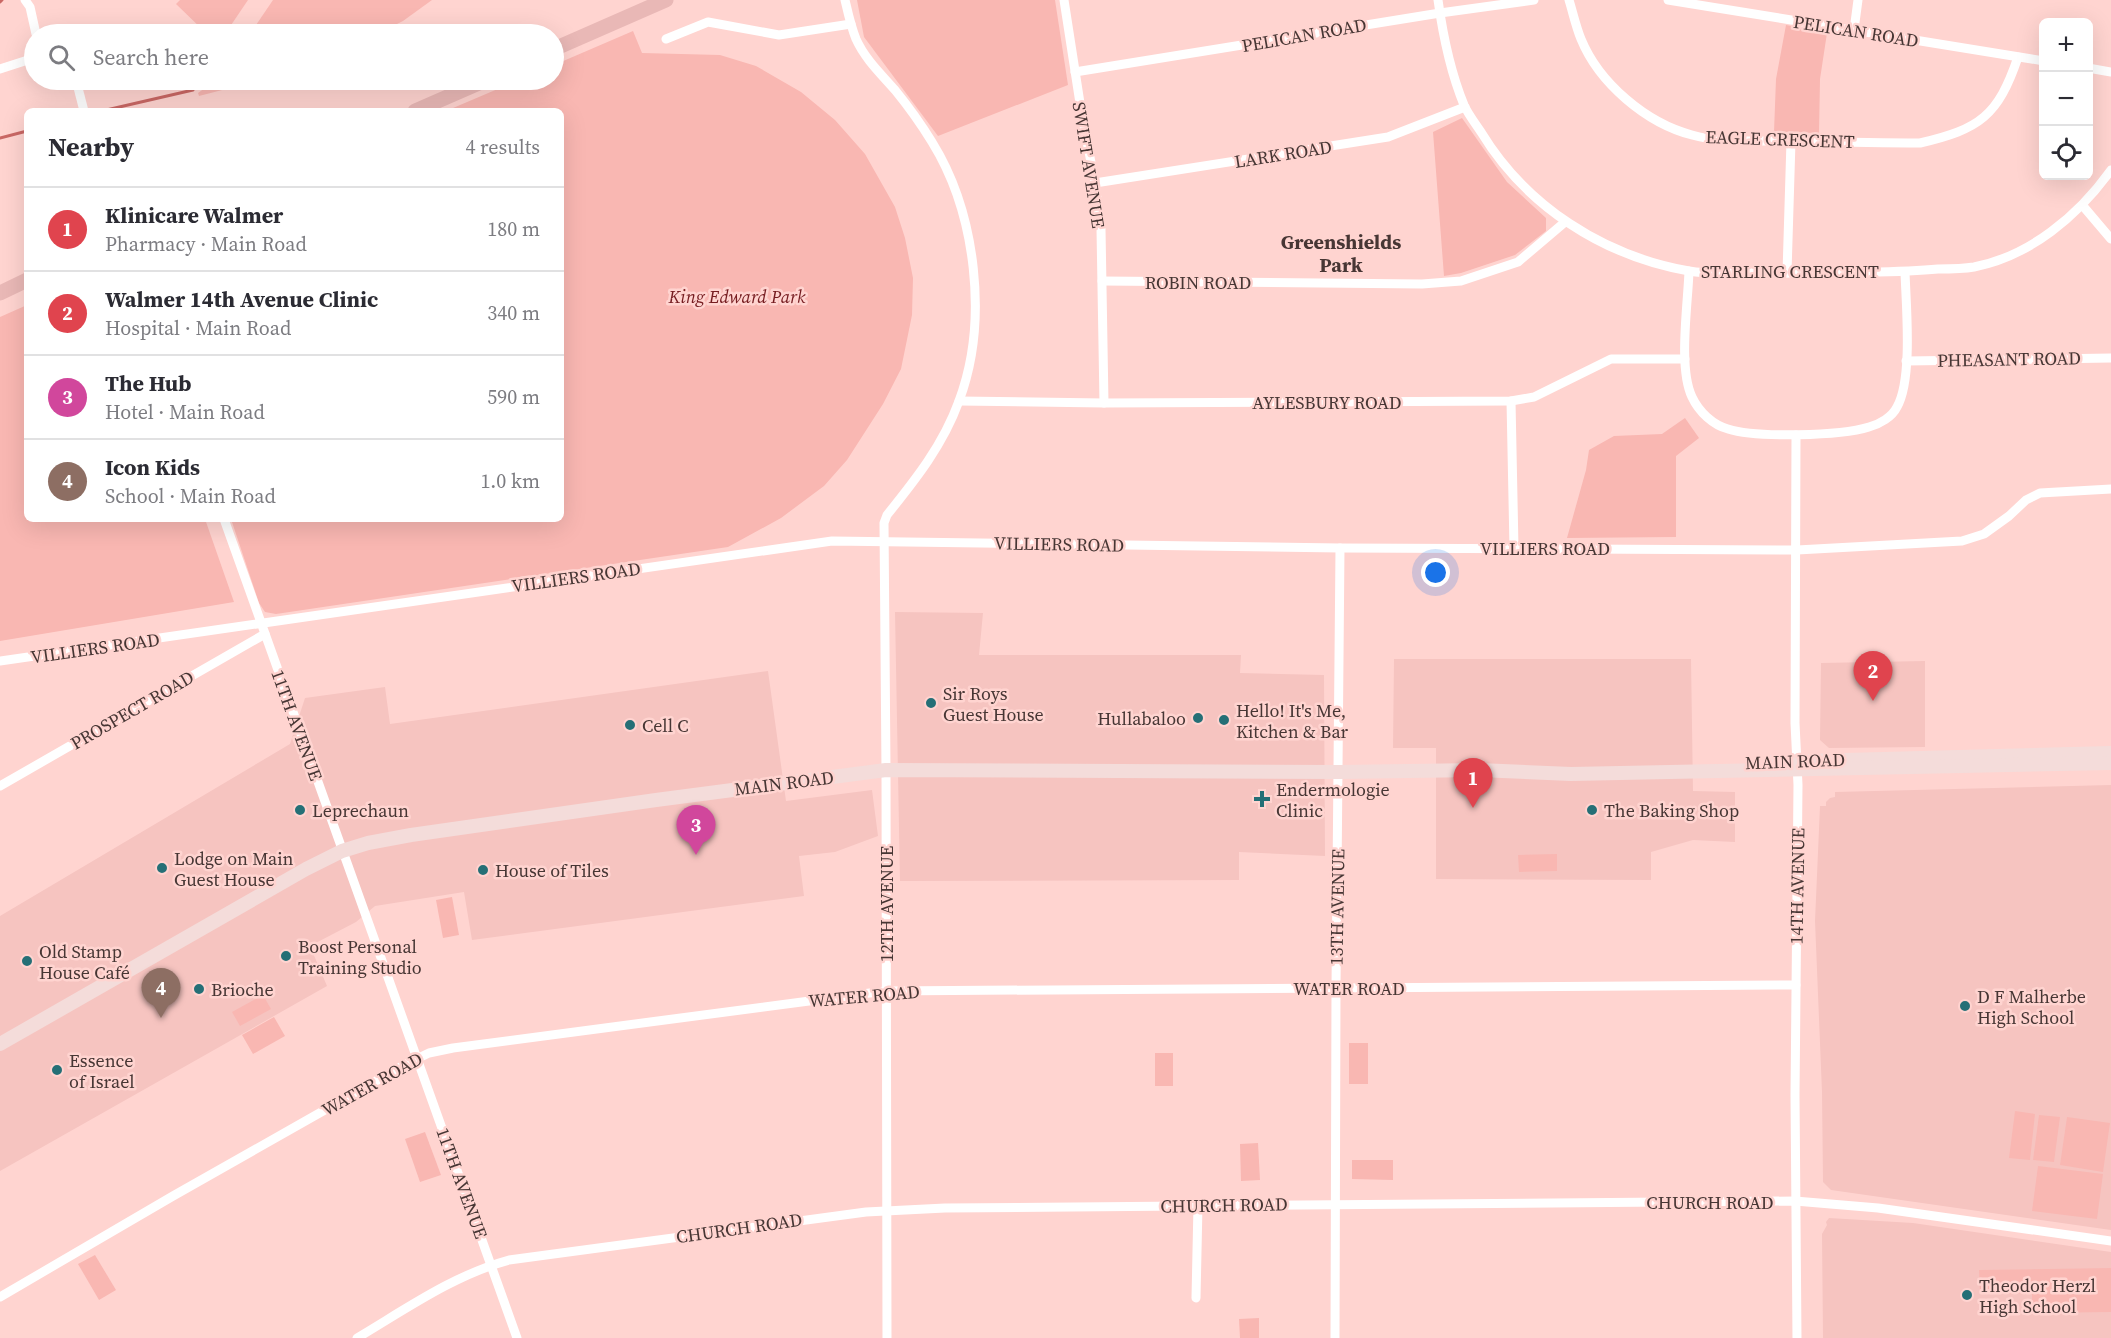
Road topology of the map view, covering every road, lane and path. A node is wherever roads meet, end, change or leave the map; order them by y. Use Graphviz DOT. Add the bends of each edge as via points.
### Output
graph roads {
  1 [pos="25,0"];
  2 [pos="666,0"];
  3 [pos="846,0"];
  4 [pos="1064,0"];
  5 [pos="1438,0"];
  6 [pos="1534,0"];
  7 [pos="1569,0"];
  8 [pos="1668,0"];
  9 [pos="1858,0"];
  10 [pos="1440,13"];
  11 [pos="34,24"];
  12 [pos="851,24"];
  13 [pos="1854,30"];
  14 [pos="666,39"];
  15 [pos="564,45"];
  16 [pos="2018,57"];
  17 [pos="2039,60"];
  18 [pos="24,61"];
  19 [pos="0,69"];
  20 [pos="2093,69"];
  21 [pos="1075,72"];
  22 [pos="2111,72"];
  23 [pos="79,90"];
  24 [pos="463,90"];
  25 [pos="1465,107"];
  26 [pos="83,108"];
  27 [pos="422,108"];
  28 [pos="1791,141"];
  29 [pos="2111,170"];
  30 [pos="1095,183"];
  31 [pos="2083,206"];
  32 [pos="1565,222"];
  33 [pos="2111,239"];
  34 [pos="1689,271"];
  35 [pos="1905,272"];
  36 [pos="1787,273"];
  37 [pos="24,281"];
  38 [pos="1102,281"];
  39 [pos="24,289"];
  40 [pos="0,293"];
  41 [pos="0,300"];
  42 [pos="2111,358"];
  43 [pos="1685,359"];
  44 [pos="1906,361"];
  45 [pos="959,401"];
  46 [pos="1511,401"];
  47 [pos="1104,404"];
  48 [pos="1796,435"];
  49 [pos="2111,489"];
  50 [pos="225,522"];
  51 [pos="884,542"];
  52 [pos="1340,548"];
  53 [pos="1514,548"];
  54 [pos="1797,549"];
  55 [pos="261,624"];
  56 [pos="265,634"];
  57 [pos="0,661"];
  58 [pos="2111,753"];
  59 [pos="2111,763"];
  60 [pos="1797,766"];
  61 [pos="886,770"];
  62 [pos="1339,772"];
  63 [pos="0,786"];
  64 [pos="342,851"];
  65 [pos="1796,985"];
  66 [pos="1336,988"];
  67 [pos="885,991"];
  68 [pos="0,1044"];
  69 [pos="418,1058"];
  70 [pos="1796,1202"];
  71 [pos="1336,1204"];
  72 [pos="1198,1206"];
  73 [pos="886,1211"];
  74 [pos="2111,1241"];
  75 [pos="491,1265"];
  76 [pos="0,1297"];
  77 [pos="1196,1298"];
  78 [pos="357,1338"];
  79 [pos="518,1338"];
  80 [pos="887,1338"];
  81 [pos="1335,1338"];
  82 [pos="1797,1338"];
  1 -- 11 [label="street"];
  2 -- 15 [label="main road"];
  3 -- 12 [label="street, 12TH AVENUE"];
  4 -- 21 [label="street, SWIFT AVENUE"];
  5 -- 10 [label="street, STARLING CRESCENT"];
  6 -- 10 [label="street, PELICAN ROAD"];
  7 -- 28 [label="street, EAGLE CRESCENT" via="1581,41 1614,88 1640,111 1692,135 1727,141"];
  8 -- 13 [label="street, PELICAN ROAD"];
  9 -- 13 [label="street"];
  10 -- 21 [label="street, PELICAN ROAD"];
  10 -- 25 [label="street, STARLING CRESCENT" via="1450,66"];
  12 -- 14 [label="street" via="778,35 708,22"];
  12 -- 45 [label="street, 12TH AVENUE" via="856,41 872,65 932,142 950,177 964,218 974,264 975,305 968,370"];
  13 -- 16 [label="street, PELICAN ROAD"];
  16 -- 17 [label="street, PELICAN ROAD"];
  16 -- 28 [label="street, EAGLE CRESCENT" via="2000,101 1983,118 1948,137 1920,143"];
  18 -- 19 [label="street"];
  20 -- 22 [label="street"];
  21 -- 30 [label="street, SWIFT AVENUE"];
  23 -- 26 [label="street"];
  24 -- 27 [label="main road"];
  25 -- 30 [label="street, LARK ROAD" via="1388,137"];
  25 -- 32 [label="street, STARLING CRESCENT" via="1512,174"];
  28 -- 36 [label="street"];
  29 -- 31 [label="street, STARLING CRESCENT"];
  30 -- 38 [label="street, SWIFT AVENUE"];
  31 -- 33 [label="street"];
  31 -- 35 [label="street, STARLING CRESCENT" via="2049,233 2002,259 1973,267"];
  32 -- 34 [label="street, STARLING CRESCENT" via="1635,257"];
  32 -- 38 [label="street, ROBIN ROAD" via="1518,262 1461,281"];
  34 -- 36 [label="street, STARLING CRESCENT"];
  34 -- 43 [label="street"];
  35 -- 36 [label="street, STARLING CRESCENT"];
  35 -- 44 [label="street"];
  37 -- 40 [label="main road"];
  38 -- 47 [label="street, SWIFT AVENUE"];
  39 -- 41 [label="main road"];
  42 -- 44 [label="street, PHEASANT ROAD"];
  43 -- 46 [label="street, AYLESBURY ROAD" via="1611,359 1534,397"];
  43 -- 48 [label="street" via="1692,397 1717,425 1748,433"];
  44 -- 48 [label="street" via="1903,395 1890,417 1870,427"];
  45 -- 47 [label="street, AYLESBURY ROAD"];
  45 -- 51 [label="street, 12TH AVENUE" via="923,470 885,519"];
  46 -- 47 [label="street, AYLESBURY ROAD"];
  46 -- 53 [label="street"];
  48 -- 54 [label="street, 14TH AVENUE"];
  49 -- 54 [label="street, VILLIERS ROAD" via="2040,493 1984,534 1962,541"];
  50 -- 55 [label="street, 11TH AVENUE"];
  51 -- 52 [label="street, VILLIERS ROAD"];
  51 -- 55 [label="street, VILLIERS ROAD" via="807,544"];
  51 -- 61 [label="street, 12TH AVENUE"];
  52 -- 53 [label="street, VILLIERS ROAD"];
  52 -- 62 [label="street, 13TH AVENUE"];
  53 -- 54 [label="street, VILLIERS ROAD"];
  54 -- 60 [label="street, 14TH AVENUE"];
  55 -- 56 [label="street, 11TH AVENUE"];
  55 -- 57 [label="street, VILLIERS ROAD"];
  56 -- 63 [label="street, PROSPECT ROAD"];
  56 -- 64 [label="street, 11TH AVENUE"];
  58 -- 60 [label="main road, MAIN ROAD"];
  59 -- 60 [label="main road, MAIN ROAD"];
  60 -- 62 [label="main road, MAIN ROAD" via="1571,774 1479,770"];
  60 -- 65 [label="street, 14TH AVENUE"];
  61 -- 62 [label="main road, MAIN ROAD"];
  61 -- 64 [label="main road, MAIN ROAD" via="411,835"];
  61 -- 67 [label="street, 12TH AVENUE"];
  62 -- 66 [label="street, 13TH AVENUE"];
  64 -- 68 [label="main road, MAIN ROAD"];
  64 -- 69 [label="street, 11TH AVENUE"];
  65 -- 66 [label="street, WATER ROAD"];
  65 -- 70 [label="street, 14TH AVENUE"];
  66 -- 67 [label="street, WATER ROAD"];
  66 -- 71 [label="street, 13TH AVENUE"];
  67 -- 69 [label="street, WATER ROAD" via="453,1048"];
  67 -- 73 [label="street, 12TH AVENUE"];
  69 -- 75 [label="street, 11TH AVENUE"];
  69 -- 76 [label="street, WATER ROAD"];
  70 -- 71 [label="street, CHURCH ROAD"];
  70 -- 74 [label="street, CHURCH ROAD" via="1878,1208"];
  70 -- 82 [label="street, 14TH AVENUE"];
  71 -- 72 [label="street, CHURCH ROAD"];
  71 -- 81 [label="street, 13TH AVENUE"];
  72 -- 73 [label="street, CHURCH ROAD"];
  72 -- 77 [label="street"];
  73 -- 75 [label="street, CHURCH ROAD" via="526,1257"];
  73 -- 80 [label="street, 12TH AVENUE"];
  75 -- 78 [label="street, CHURCH ROAD" via="441,1288"];
  75 -- 79 [label="street, 11TH AVENUE"];
}
